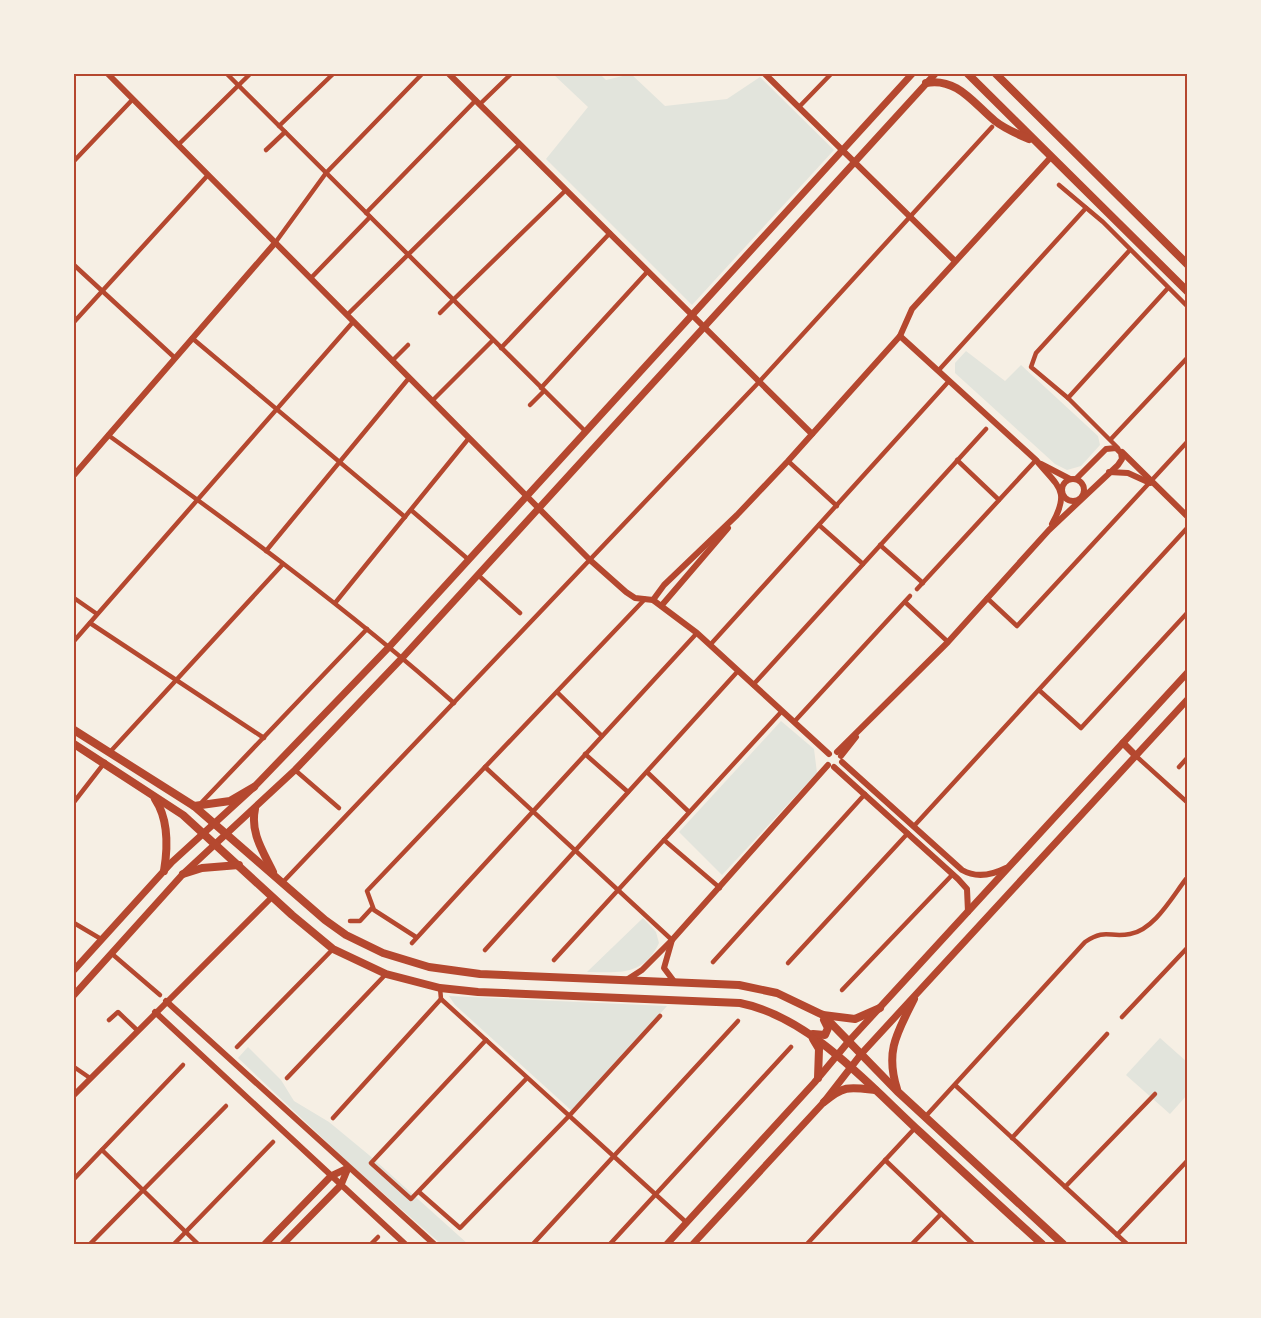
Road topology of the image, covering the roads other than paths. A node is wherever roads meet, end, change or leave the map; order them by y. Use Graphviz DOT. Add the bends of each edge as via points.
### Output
graph roads {
  1 [pos="108,74"];
  2 [pos="227,74"];
  3 [pos="250,74"];
  4 [pos="333,74"];
  5 [pos="422,74"];
  6 [pos="449,74"];
  7 [pos="511,74"];
  8 [pos="765,74"];
  9 [pos="831,74"];
  10 [pos="912,74"];
  11 [pos="935,74"];
  12 [pos="968,74"];
  13 [pos="996,74"];
  14 [pos="926,83"];
  15 [pos="239,86"];
  16 [pos="134,99"];
  17 [pos="478,102"];
  18 [pos="799,107"];
  19 [pos="279,126"];
  20 [pos="992,128"];
  21 [pos="285,132"];
  22 [pos="1034,142"];
  23 [pos="520,144"];
  24 [pos="178,145"];
  25 [pos="266,150"];
  26 [pos="843,150"];
  27 [pos="1050,158"];
  28 [pos="74,161"];
  29 [pos="854,161"];
  30 [pos="326,173"];
  31 [pos="208,175"];
  32 [pos="1059,185"];
  33 [pos="566,190"];
  34 [pos="1086,208"];
  35 [pos="368,215"];
  36 [pos="910,217"];
  37 [pos="610,233"];
  38 [pos="275,243"];
  39 [pos="1129,251"];
  40 [pos="408,255"];
  41 [pos="956,261"];
  42 [pos="74,265"];
  43 [pos="1188,265"];
  44 [pos="648,271"];
  45 [pos="310,278"];
  46 [pos="1168,288"];
  47 [pos="103,292"];
  48 [pos="1188,292"];
  49 [pos="453,300"];
  50 [pos="1188,307"];
  51 [pos="440,313"];
  52 [pos="692,314"];
  53 [pos="347,315"];
  54 [pos="74,322"];
  55 [pos="353,322"];
  56 [pos="704,327"];
  57 [pos="900,336"];
  58 [pos="192,338"];
  59 [pos="493,340"];
  60 [pos="408,345"];
  61 [pos="501,348"];
  62 [pos="1188,357"];
  63 [pos="175,358"];
  64 [pos="392,361"];
  65 [pos="938,371"];
  66 [pos="409,378"];
  67 [pos="949,381"];
  68 [pos="759,382"];
  69 [pos="542,389"];
  70 [pos="1068,398"];
  71 [pos="432,402"];
  72 [pos="530,405"];
  73 [pos="277,409"];
  74 [pos="986,429"];
  75 [pos="585,431"];
  76 [pos="812,434"];
  77 [pos="107,435"];
  78 [pos="469,438"];
  79 [pos="1111,439"];
  80 [pos="1188,441"];
  81 [pos="1119,450"];
  82 [pos="957,460"];
  83 [pos="1036,460"];
  84 [pos="788,461"];
  85 [pos="340,462"];
  86 [pos="1108,472"];
  87 [pos="74,475"];
  88 [pos="1073,479"];
  89 [pos="1150,483"];
  90 [pos="1062,494"];
  91 [pos="526,497"];
  92 [pos="1082,498"];
  93 [pos="198,499"];
  94 [pos="999,500"];
  95 [pos="837,506"];
  96 [pos="538,509"];
  97 [pos="411,510"];
  98 [pos="737,515"];
  99 [pos="1188,517"];
  100 [pos="405,518"];
  101 [pos="819,525"];
  102 [pos="1188,527"];
  103 [pos="1049,530"];
  104 [pos="880,545"];
  105 [pos="266,551"];
  106 [pos="469,560"];
  107 [pos="590,560"];
  108 [pos="283,564"];
  109 [pos="863,564"];
  110 [pos="478,575"];
  111 [pos="922,583"];
  112 [pos="917,589"];
  113 [pos="910,596"];
  114 [pos="74,598"];
  115 [pos="987,598"];
  116 [pos="645,600"];
  117 [pos="653,600"];
  118 [pos="905,602"];
  119 [pos="335,603"];
  120 [pos="662,605"];
  121 [pos="1188,612"];
  122 [pos="520,613"];
  123 [pos="97,614"];
  124 [pos="90,623"];
  125 [pos="367,629"];
  126 [pos="697,633"];
  127 [pos="74,641"];
  128 [pos="948,642"];
  129 [pos="710,645"];
  130 [pos="390,646"];
  131 [pos="403,657"];
  132 [pos="738,671"];
  133 [pos="1188,672"];
  134 [pos="178,681"];
  135 [pos="753,685"];
  136 [pos="1039,690"];
  137 [pos="557,692"];
  138 [pos="1188,699"];
  139 [pos="454,704"];
  140 [pos="782,711"];
  141 [pos="794,722"];
  142 [pos="74,730"];
  143 [pos="602,736"];
  144 [pos="264,738"];
  145 [pos="1123,743"];
  146 [pos="74,744"];
  147 [pos="110,752"];
  148 [pos="585,754"];
  149 [pos="829,754"];
  150 [pos="840,756"];
  151 [pos="1136,756"];
  152 [pos="1188,757"];
  153 [pos="105,762"];
  154 [pos="831,766"];
  155 [pos="485,767"];
  156 [pos="1179,767"];
  157 [pos="295,770"];
  158 [pos="647,772"];
  159 [pos="254,787"];
  160 [pos="871,788"];
  161 [pos="628,792"];
  162 [pos="865,794"];
  163 [pos="154,798"];
  164 [pos="74,802"];
  165 [pos="1188,803"];
  166 [pos="194,806"];
  167 [pos="339,808"];
  168 [pos="255,809"];
  169 [pos="533,811"];
  170 [pos="689,812"];
  171 [pos="215,824"];
  172 [pos="914,826"];
  173 [pos="204,833"];
  174 [pos="908,833"];
  175 [pos="227,834"];
  176 [pos="664,840"];
  177 [pos="215,844"];
  178 [pos="575,851"];
  179 [pos="172,862"];
  180 [pos="239,865"];
  181 [pos="959,867"];
  182 [pos="1010,867"];
  183 [pos="164,871"];
  184 [pos="183,874"];
  185 [pos="953,874"];
  186 [pos="276,876"];
  187 [pos="1186,879"];
  188 [pos="283,882"];
  189 [pos="720,888"];
  190 [pos="618,890"];
  191 [pos="272,897"];
  192 [pos="372,908"];
  193 [pos="968,913"];
  194 [pos="350,921"];
  195 [pos="74,923"];
  196 [pos="416,938"];
  197 [pos="101,939"];
  198 [pos="672,940"];
  199 [pos="412,944"];
  200 [pos="1188,946"];
  201 [pos="333,949"];
  202 [pos="485,950"];
  203 [pos="111,953"];
  204 [pos="554,960"];
  205 [pos="713,962"];
  206 [pos="788,963"];
  207 [pos="74,970"];
  208 [pos="386,974"];
  209 [pos="628,979"];
  210 [pos="674,980"];
  211 [pos="440,988"];
  212 [pos="842,990"];
  213 [pos="74,995"];
  214 [pos="160,995"];
  215 [pos="441,999"];
  216 [pos="914,999"];
  217 [pos="166,1001"];
  218 [pos="880,1008"];
  219 [pos="154,1012"];
  220 [pos="819,1013"];
  221 [pos="660,1016"];
  222 [pos="1122,1017"];
  223 [pos="109,1020"];
  224 [pos="738,1021"];
  225 [pos="137,1030"];
  226 [pos="809,1033"];
  227 [pos="1107,1034"];
  228 [pos="486,1040"];
  229 [pos="849,1041"];
  230 [pos="237,1047"];
  231 [pos="791,1047"];
  232 [pos="862,1053"];
  233 [pos="838,1056"];
  234 [pos="183,1065"];
  235 [pos="74,1067"];
  236 [pos="850,1068"];
  237 [pos="90,1078"];
  238 [pos="287,1078"];
  239 [pos="527,1078"];
  240 [pos="818,1078"];
  241 [pos="955,1085"];
  242 [pos="875,1091"];
  243 [pos="897,1091"];
  244 [pos="1155,1094"];
  245 [pos="74,1095"];
  246 [pos="824,1102"];
  247 [pos="226,1106"];
  248 [pos="569,1116"];
  249 [pos="925,1116"];
  250 [pos="333,1118"];
  251 [pos="915,1128"];
  252 [pos="1012,1138"];
  253 [pos="273,1142"];
  254 [pos="102,1150"];
  255 [pos="613,1156"];
  256 [pos="885,1160"];
  257 [pos="1188,1160"];
  258 [pos="348,1168"];
  259 [pos="331,1176"];
  260 [pos="74,1179"];
  261 [pos="341,1185"];
  262 [pos="1065,1187"];
  263 [pos="144,1191"];
  264 [pos="419,1192"];
  265 [pos="656,1195"];
  266 [pos="941,1214"];
  267 [pos="687,1223"];
  268 [pos="186,1232"];
  269 [pos="1117,1235"];
  270 [pos="378,1237"];
  271 [pos="90,1245"];
  272 [pos="174,1245"];
  273 [pos="198,1245"];
  274 [pos="265,1245"];
  275 [pos="283,1245"];
  276 [pos="371,1245"];
  277 [pos="405,1245"];
  278 [pos="434,1245"];
  279 [pos="533,1245"];
  280 [pos="610,1245"];
  281 [pos="667,1245"];
  282 [pos="693,1245"];
  283 [pos="807,1245"];
  284 [pos="912,1245"];
  285 [pos="973,1245"];
  286 [pos="1042,1245"];
  287 [pos="1063,1245"];
  288 [pos="1127,1245"];
  1 -- 16 [label="street"];
  2 -- 15 [label="street"];
  3 -- 15 [label="street"];
  4 -- 19 [label="street"];
  5 -- 30 [label="street"];
  6 -- 17 [label="street"];
  7 -- 17 [label="street"];
  8 -- 18 [label="street"];
  9 -- 18 [label="street"];
  10 -- 26 [label="main road"];
  11 -- 14 [label="main road"];
  12 -- 22 [label="main road"];
  13 -- 43 [label="main road"];
  14 -- 22 [label="main road" via="954,86 997,122"];
  14 -- 29 [label="main road"];
  15 -- 19 [label="street"];
  15 -- 24 [label="street"];
  16 -- 24 [label="street"];
  16 -- 28 [label="street"];
  17 -- 23 [label="street"];
  17 -- 35 [label="street"];
  18 -- 26 [label="street"];
  19 -- 21 [label="street"];
  20 -- 36 [label="street"];
  21 -- 25 [label="street"];
  21 -- 30 [label="street"];
  22 -- 27 [label="main road"];
  23 -- 33 [label="street"];
  23 -- 40 [label="street"];
  24 -- 31 [label="street"];
  26 -- 29 [label="street"];
  26 -- 52 [label="main road"];
  27 -- 41 [label="street"];
  27 -- 48 [label="main road"];
  29 -- 36 [label="street"];
  29 -- 56 [label="main road"];
  30 -- 35 [label="street"];
  30 -- 38 [label="street"];
  31 -- 38 [label="street"];
  31 -- 47 [label="street"];
  32 -- 34 [label="street"];
  33 -- 37 [label="street"];
  33 -- 49 [label="street"];
  34 -- 39 [label="street"];
  34 -- 65 [label="street"];
  35 -- 40 [label="street"];
  35 -- 45 [label="street"];
  36 -- 41 [label="street"];
  36 -- 68 [label="street"];
  37 -- 44 [label="street"];
  37 -- 61 [label="street"];
  38 -- 45 [label="street"];
  38 -- 58 [label="street"];
  39 -- 46 [label="street"];
  39 -- 70 [label="street" via="1033,357 1031,367"];
  40 -- 49 [label="street"];
  40 -- 53 [label="street"];
  41 -- 57 [label="street" via="912,309"];
  42 -- 47 [label="street"];
  44 -- 52 [label="street"];
  44 -- 69 [label="street"];
  45 -- 53 [label="street"];
  46 -- 50 [label="street"];
  46 -- 70 [label="street"];
  47 -- 54 [label="street"];
  47 -- 63 [label="street"];
  49 -- 51 [label="street"];
  49 -- 59 [label="street"];
  52 -- 56 [label="street"];
  52 -- 75 [label="main road"];
  53 -- 55 [label="street"];
  55 -- 64 [label="street"];
  55 -- 73 [label="street"];
  56 -- 68 [label="street"];
  56 -- 96 [label="main road"];
  57 -- 65 [label="street"];
  57 -- 76 [label="street"];
  58 -- 63 [label="street"];
  58 -- 73 [label="street"];
  59 -- 61 [label="street"];
  59 -- 71 [label="street"];
  60 -- 64 [label="street"];
  61 -- 69 [label="street"];
  62 -- 79 [label="street"];
  63 -- 77 [label="street"];
  64 -- 66 [label="street"];
  65 -- 67 [label="street"];
  66 -- 71 [label="street"];
  66 -- 85 [label="street"];
  67 -- 83 [label="street"];
  67 -- 95 [label="street"];
  68 -- 76 [label="street"];
  68 -- 107 [label="street"];
  69 -- 72 [label="street"];
  69 -- 75 [label="street"];
  70 -- 79 [label="street"];
  71 -- 78 [label="street"];
  73 -- 85 [label="street"];
  73 -- 93 [label="street"];
  74 -- 82 [label="street"];
  75 -- 91 [label="main road"];
  76 -- 84 [label="street"];
  77 -- 87 [label="street"];
  77 -- 93 [label="street"];
  78 -- 91 [label="street"];
  78 -- 97 [label="street"];
  79 -- 81 [label="street"];
  80 -- 89 [label="street"];
  81 -- 86 [label="street" via="1121,463"];
  81 -- 88 [label="street" via="1107,449"];
  81 -- 89 [label="street" via="1144,472"];
  82 -- 94 [label="street"];
  82 -- 104 [label="street"];
  83 -- 88 [label="street"];
  83 -- 90 [label="street"];
  83 -- 94 [label="street"];
  84 -- 95 [label="street"];
  84 -- 98 [label="street"];
  85 -- 100 [label="street"];
  85 -- 105 [label="street"];
  86 -- 89 [label="street" via="1128,473"];
  86 -- 92 [label="street"];
  88 -- 90 [label="street" via="1062,488"];
  88 -- 92 [label="street" via="1084,486"];
  89 -- 99 [label="street"];
  89 -- 115 [label="street" via="1017,626"];
  90 -- 92 [label="street" via="1071,501"];
  90 -- 103 [label="street" via="1063,504"];
  91 -- 96 [label="street"];
  91 -- 106 [label="main road"];
  92 -- 103 [label="street"];
  93 -- 105 [label="street"];
  93 -- 123 [label="street"];
  94 -- 111 [label="street"];
  95 -- 101 [label="street"];
  96 -- 107 [label="street"];
  96 -- 110 [label="main road"];
  97 -- 100 [label="street"];
  97 -- 106 [label="street"];
  98 -- 117 [label="street" via="700,548"];
  98 -- 120 [label="street"];
  100 -- 119 [label="street"];
  101 -- 109 [label="street"];
  101 -- 129 [label="street"];
  102 -- 136 [label="street"];
  103 -- 115 [label="street"];
  104 -- 109 [label="street"];
  104 -- 111 [label="street"];
  105 -- 108 [label="street"];
  106 -- 130 [label="main road"];
  107 -- 116 [label="street" via="626,592"];
  107 -- 139 [label="street"];
  108 -- 119 [label="street"];
  108 -- 134 [label="street"];
  109 -- 135 [label="street"];
  110 -- 122 [label="street"];
  110 -- 131 [label="main road"];
  111 -- 112 [label="street"];
  113 -- 118 [label="street"];
  114 -- 123 [label="street"];
  115 -- 128 [label="street"];
  116 -- 117 [label="street"];
  116 -- 137 [label="street"];
  117 -- 120 [label="street"];
  118 -- 128 [label="street"];
  118 -- 141 [label="street"];
  119 -- 125 [label="street"];
  120 -- 126 [label="street"];
  121 -- 136 [label="street" via="1082,728"];
  123 -- 124 [label="street"];
  124 -- 127 [label="street"];
  124 -- 134 [label="street"];
  125 -- 130 [label="street"];
  125 -- 144 [label="street"];
  126 -- 129 [label="street"];
  126 -- 143 [label="street"];
  128 -- 150 [label="street" via="876,713"];
  129 -- 132 [label="street"];
  130 -- 131 [label="street"];
  130 -- 159 [label="main road"];
  131 -- 139 [label="street"];
  131 -- 157 [label="main road"];
  132 -- 135 [label="street"];
  132 -- 158 [label="street"];
  133 -- 145 [label="main road"];
  134 -- 144 [label="street"];
  134 -- 147 [label="street"];
  135 -- 140 [label="street"];
  136 -- 172 [label="street"];
  137 -- 143 [label="street"];
  137 -- 155 [label="street"];
  138 -- 151 [label="main road"];
  139 -- 188 [label="street"];
  140 -- 141 [label="street"];
  140 -- 170 [label="street"];
  141 -- 149 [label="street"];
  142 -- 147 [label="main road"];
  143 -- 148 [label="street"];
  144 -- 166 [label="street" via="207,800"];
  145 -- 151 [label="main road"];
  145 -- 182 [label="main road"];
  146 -- 153 [label="main road"];
  147 -- 166 [label="main road"];
  148 -- 161 [label="street"];
  148 -- 169 [label="street"];
  149 -- 150 [label="street"];
  149 -- 154 [label="street" via="826,759"];
  150 -- 154 [label="street"];
  150 -- 160 [label="street"];
  151 -- 165 [label="street"];
  151 -- 216 [label="main road"];
  152 -- 156 [label="street"];
  153 -- 163 [label="main road"];
  153 -- 164 [label="street"];
  154 -- 162 [label="street"];
  154 -- 189 [label="street"];
  155 -- 169 [label="street"];
  155 -- 192 [label="street" via="367,891"];
  157 -- 167 [label="street"];
  157 -- 168 [label="main road"];
  158 -- 161 [label="street"];
  158 -- 170 [label="street"];
  159 -- 166 [label="main road" via="230,801"];
  159 -- 171 [label="main road"];
  160 -- 162 [label="street"];
  160 -- 172 [label="street"];
  161 -- 178 [label="street"];
  162 -- 174 [label="street"];
  162 -- 205 [label="street"];
  163 -- 173 [label="main road"];
  163 -- 183 [label="main road" via="163,814 166,832"];
  166 -- 171 [label="main road"];
  168 -- 175 [label="main road"];
  168 -- 186 [label="main road" via="255,832"];
  169 -- 178 [label="street"];
  169 -- 196 [label="street"];
  170 -- 176 [label="street"];
  171 -- 173 [label="main road"];
  171 -- 175 [label="main road"];
  172 -- 174 [label="street"];
  172 -- 181 [label="street"];
  173 -- 177 [label="main road"];
  173 -- 179 [label="main road"];
  174 -- 185 [label="street"];
  174 -- 206 [label="street"];
  175 -- 177 [label="main road"];
  175 -- 186 [label="main road"];
  176 -- 189 [label="street"];
  176 -- 190 [label="street"];
  177 -- 180 [label="main road"];
  177 -- 184 [label="main road"];
  178 -- 190 [label="street"];
  178 -- 202 [label="street"];
  179 -- 183 [label="main road"];
  179 -- 184 [label="main road"];
  180 -- 184 [label="main road"];
  180 -- 191 [label="main road"];
  181 -- 182 [label="street" via="971,875 994,874"];
  181 -- 185 [label="street"];
  182 -- 193 [label="main road"];
  183 -- 197 [label="main road"];
  184 -- 203 [label="main road"];
  185 -- 193 [label="street" via="967,889"];
  185 -- 212 [label="street"];
  186 -- 188 [label="main road"];
  187 -- 241 [label="street" via="1140,932 1099,933 1085,942"];
  188 -- 209 [label="main road" via="343,933 395,958 480,974"];
  189 -- 198 [label="street"];
  190 -- 198 [label="street"];
  190 -- 204 [label="street"];
  191 -- 201 [label="main road"];
  191 -- 217 [label="street"];
  192 -- 194 [label="street" via="360,921"];
  192 -- 196 [label="street"];
  193 -- 218 [label="main road"];
  195 -- 197 [label="street"];
  196 -- 199 [label="street"];
  197 -- 207 [label="main road"];
  198 -- 209 [label="street"];
  198 -- 210 [label="street" via="664,968"];
  200 -- 222 [label="street"];
  201 -- 208 [label="main road"];
  201 -- 230 [label="street"];
  203 -- 213 [label="main road"];
  203 -- 214 [label="street"];
  208 -- 211 [label="main road"];
  208 -- 238 [label="street"];
  209 -- 210 [label="main road"];
  210 -- 220 [label="main road" via="764,989"];
  211 -- 215 [label="street"];
  211 -- 226 [label="main road" via="740,1003 792,1021"];
  215 -- 228 [label="street"];
  215 -- 250 [label="street"];
  216 -- 232 [label="main road"];
  216 -- 243 [label="main road" via="897,1033 890,1067"];
  217 -- 219 [label="street"];
  217 -- 258 [label="street"];
  218 -- 220 [label="main road" via="855,1019"];
  218 -- 229 [label="main road"];
  219 -- 225 [label="street"];
  219 -- 259 [label="street"];
  220 -- 226 [label="main road" via="828,1031 821,1037"];
  220 -- 229 [label="main road"];
  221 -- 248 [label="street"];
  223 -- 225 [label="street" via="118,1012"];
  224 -- 255 [label="street"];
  225 -- 237 [label="street"];
  226 -- 233 [label="main road"];
  226 -- 240 [label="main road" via="819,1049"];
  227 -- 252 [label="street"];
  228 -- 239 [label="street"];
  228 -- 264 [label="street" via="371,1163 411,1199"];
  229 -- 232 [label="main road"];
  229 -- 233 [label="main road"];
  231 -- 265 [label="street"];
  232 -- 236 [label="main road"];
  232 -- 243 [label="main road"];
  233 -- 236 [label="main road"];
  233 -- 240 [label="main road"];
  234 -- 254 [label="street"];
  235 -- 237 [label="street"];
  236 -- 242 [label="main road"];
  236 -- 246 [label="main road"];
  237 -- 245 [label="street"];
  239 -- 248 [label="street"];
  239 -- 264 [label="street"];
  240 -- 267 [label="main road"];
  241 -- 249 [label="street"];
  241 -- 252 [label="street"];
  242 -- 246 [label="main road" via="845,1088"];
  242 -- 251 [label="main road"];
  243 -- 249 [label="main road"];
  244 -- 262 [label="street"];
  246 -- 282 [label="main road"];
  247 -- 263 [label="street"];
  248 -- 255 [label="street"];
  248 -- 264 [label="street" via="460,1228"];
  249 -- 287 [label="main road"];
  251 -- 256 [label="street"];
  251 -- 286 [label="main road"];
  252 -- 262 [label="street"];
  253 -- 268 [label="street"];
  254 -- 260 [label="street"];
  254 -- 263 [label="street"];
  255 -- 265 [label="street"];
  255 -- 279 [label="street"];
  256 -- 266 [label="street"];
  256 -- 283 [label="street"];
  257 -- 269 [label="street"];
  258 -- 259 [label="main road"];
  258 -- 261 [label="main road"];
  258 -- 278 [label="street"];
  259 -- 261 [label="street"];
  259 -- 274 [label="main road"];
  261 -- 275 [label="main road"];
  261 -- 277 [label="street"];
  262 -- 269 [label="street"];
  263 -- 268 [label="street"];
  263 -- 271 [label="street"];
  265 -- 267 [label="street"];
  265 -- 280 [label="street"];
  266 -- 284 [label="street"];
  266 -- 285 [label="street"];
  267 -- 281 [label="main road"];
  268 -- 272 [label="street"];
  268 -- 273 [label="street"];
  269 -- 288 [label="street"];
  270 -- 276 [label="street"];
}
